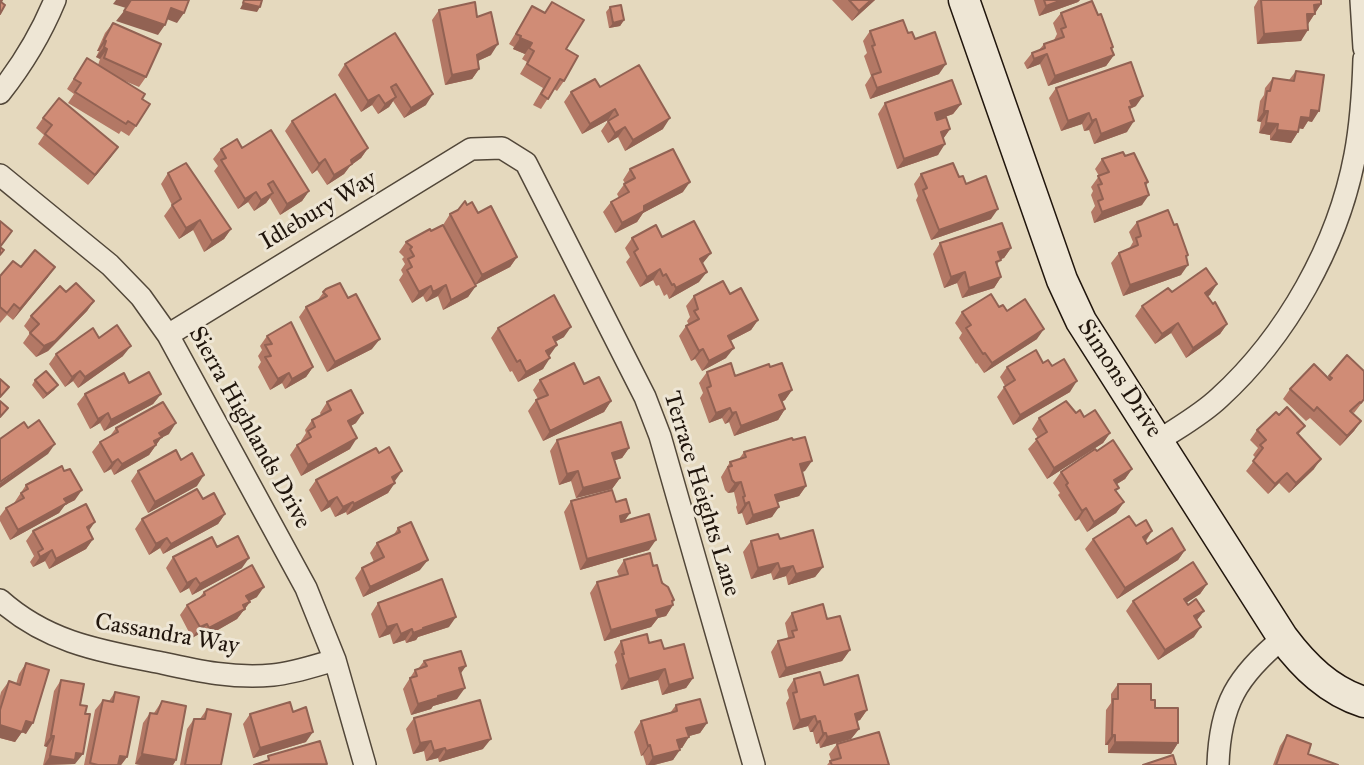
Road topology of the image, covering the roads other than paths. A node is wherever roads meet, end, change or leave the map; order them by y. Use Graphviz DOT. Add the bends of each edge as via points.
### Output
graph roads {
  1 [pos="55,0"];
  2 [pos="964,0"];
  3 [pos="1361,0"];
  4 [pos="1364,48"];
  5 [pos="1364,59"];
  6 [pos="0,93"];
  7 [pos="502,148"];
  8 [pos="0,175"];
  9 [pos="168,335"];
  10 [pos="1158,441"];
  11 [pos="0,600"];
  12 [pos="1283,638"];
  13 [pos="335,660"];
  14 [pos="1364,702"];
  15 [pos="365,765"];
  16 [pos="754,765"];
  17 [pos="1218,765"];
  1 -- 6 [label="street" via="42,31"];
  2 -- 10 [label="street, Simons Drive" via="1070,301"];
  3 -- 4 [label="street"];
  5 -- 10 [label="street" via="1354,157 1341,207 1305,288 1280,328 1234,383"];
  7 -- 9 [label="street, Idlebury Way" via="471,149"];
  7 -- 16 [label="street, Terrace Heights Lane" via="526,163 645,397"];
  8 -- 9 [label="street, Sierra Highlands Drive" via="110,265"];
  9 -- 13 [label="street, Sierra Highlands Drive" via="296,567"];
  10 -- 12 [label="street, Simons Drive"];
  11 -- 13 [label="street, Cassandra Way" via="72,644 210,673 275,675"];
  12 -- 14 [label="street, Simons Drive" via="1327,684"];
  12 -- 17 [label="street" via="1255,661 1238,684 1225,710"];
  13 -- 15 [label="street, Sierra Highlands Drive"];
}
